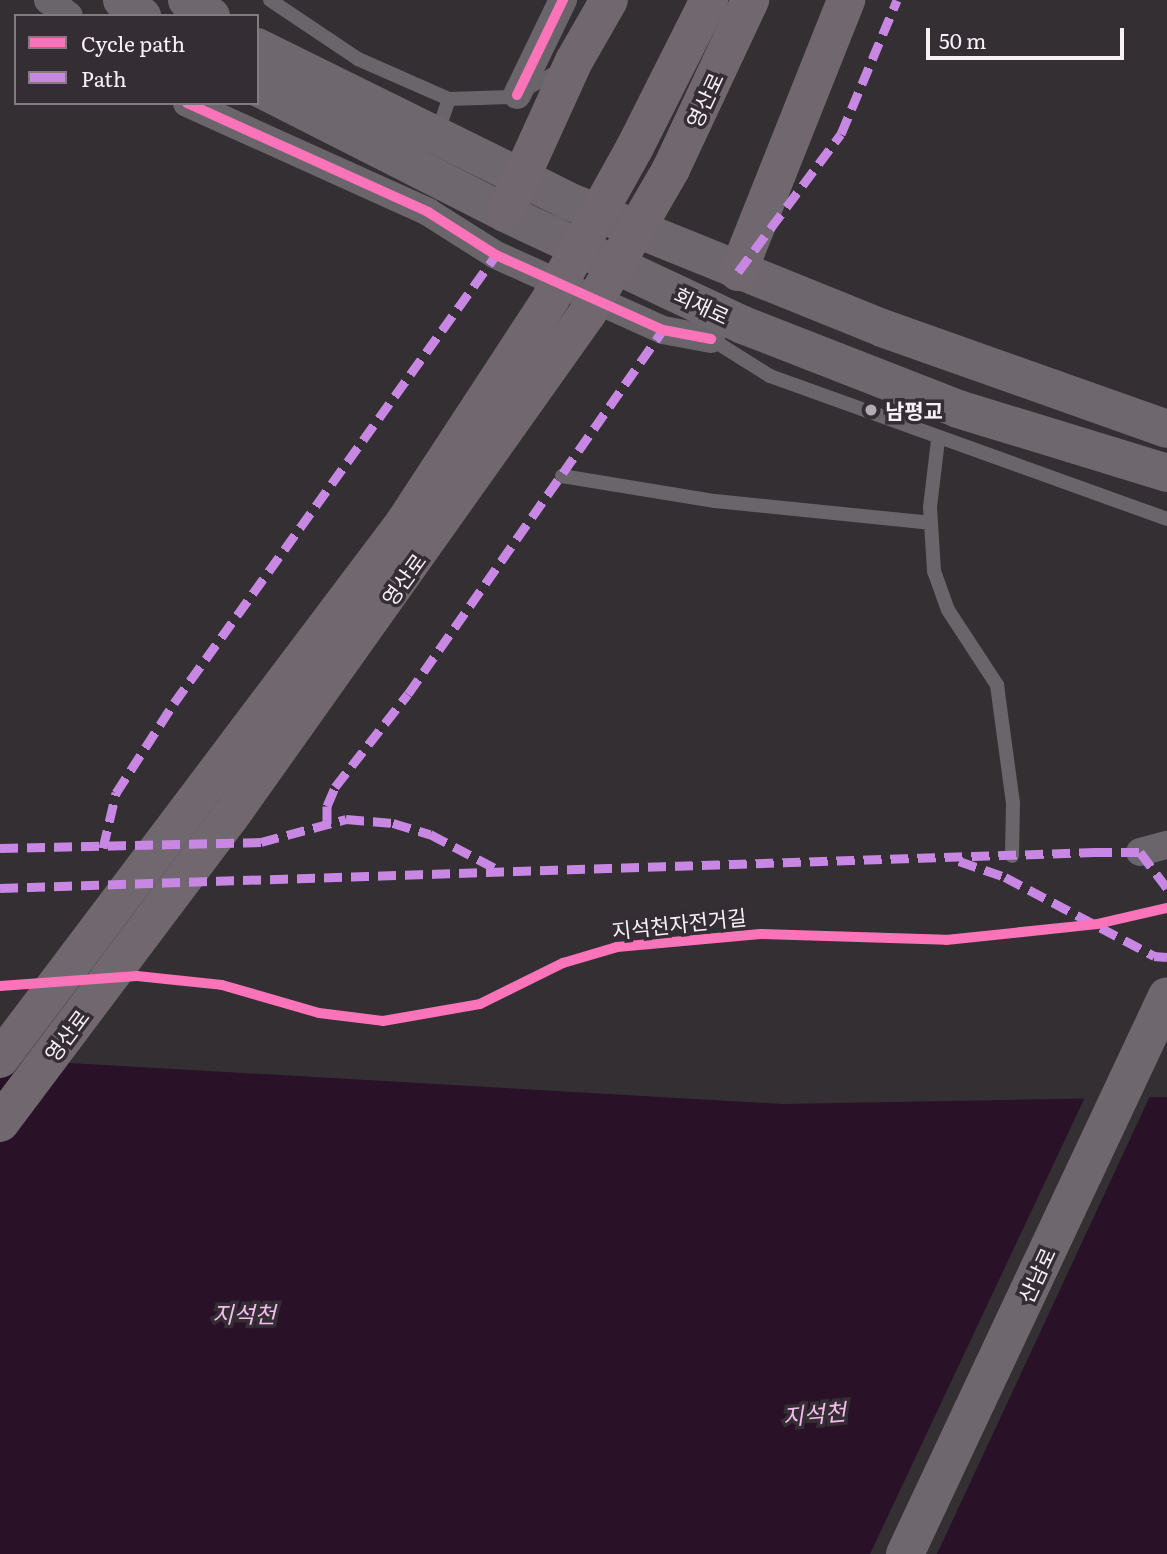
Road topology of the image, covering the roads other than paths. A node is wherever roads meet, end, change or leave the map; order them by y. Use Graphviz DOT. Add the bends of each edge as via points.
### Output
graph roads {
  1 [pos="48,0"];
  2 [pos="122,0"];
  3 [pos="187,0"];
  4 [pos="270,0"];
  5 [pos="563,0"];
  6 [pos="609,0"];
  7 [pos="709,0"];
  8 [pos="751,0"];
  9 [pos="846,0"];
  10 [pos="66,14"];
  11 [pos="140,14"];
  12 [pos="208,14"];
  13 [pos="259,48"];
  14 [pos="574,61"];
  15 [pos="259,88"];
  16 [pos="517,95"];
  17 [pos="449,99"];
  18 [pos="191,105"];
  19 [pos="436,136"];
  20 [pos="521,179"];
  21 [pos="505,213"];
  22 [pos="738,272"];
  23 [pos="727,332"];
  24 [pos="1167,429"];
  25 [pos="938,440"];
  26 [pos="1167,473"];
  27 [pos="562,476"];
  28 [pos="1167,519"];
  29 [pos="930,523"];
  30 [pos="1167,845"];
  31 [pos="1140,852"];
  32 [pos="1012,856"];
  33 [pos="1167,996"];
  34 [pos="0,1059"];
  35 [pos="0,1123"];
  36 [pos="905,1554"];
  1 -- 10 [label="street"];
  2 -- 11 [label="main road"];
  3 -- 12 [label="main road"];
  4 -- 17 [label="lane" via="358,59"];
  5 -- 16 [label="street"];
  6 -- 14 [label="highway"];
  7 -- 34 [label="highway, 영산로, bridge" via="551,298 404,523"];
  8 -- 35 [label="highway, 영산로, bridge" via="671,169 587,314 230,817"];
  9 -- 22 [label="highway"];
  13 -- 19 [label="main road, 회재로"];
  14 -- 16 [label="lane"];
  14 -- 20 [label="highway"];
  15 -- 21 [label="main road, 회재로"];
  16 -- 17 [label="lane" via="497,100"];
  17 -- 19 [label="lane"];
  18 -- 23 [label="street" via="428,212 496,255 663,330"];
  19 -- 20 [label="main road, 회재로"];
  20 -- 21 [label="highway"];
  20 -- 22 [label="main road, 회재로"];
  21 -- 23 [label="main road, 회재로"];
  22 -- 24 [label="main road, 회재로"];
  23 -- 25 [label="lane" via="770,376"];
  23 -- 26 [label="main road, 회재로"];
  25 -- 28 [label="lane"];
  25 -- 29 [label="lane"];
  27 -- 29 [label="lane" via="715,501"];
  29 -- 32 [label="lane" via="940,592 997,685 1013,803"];
  30 -- 31 [label="street"];
  33 -- 36 [label="main road, 산남로"];
}
